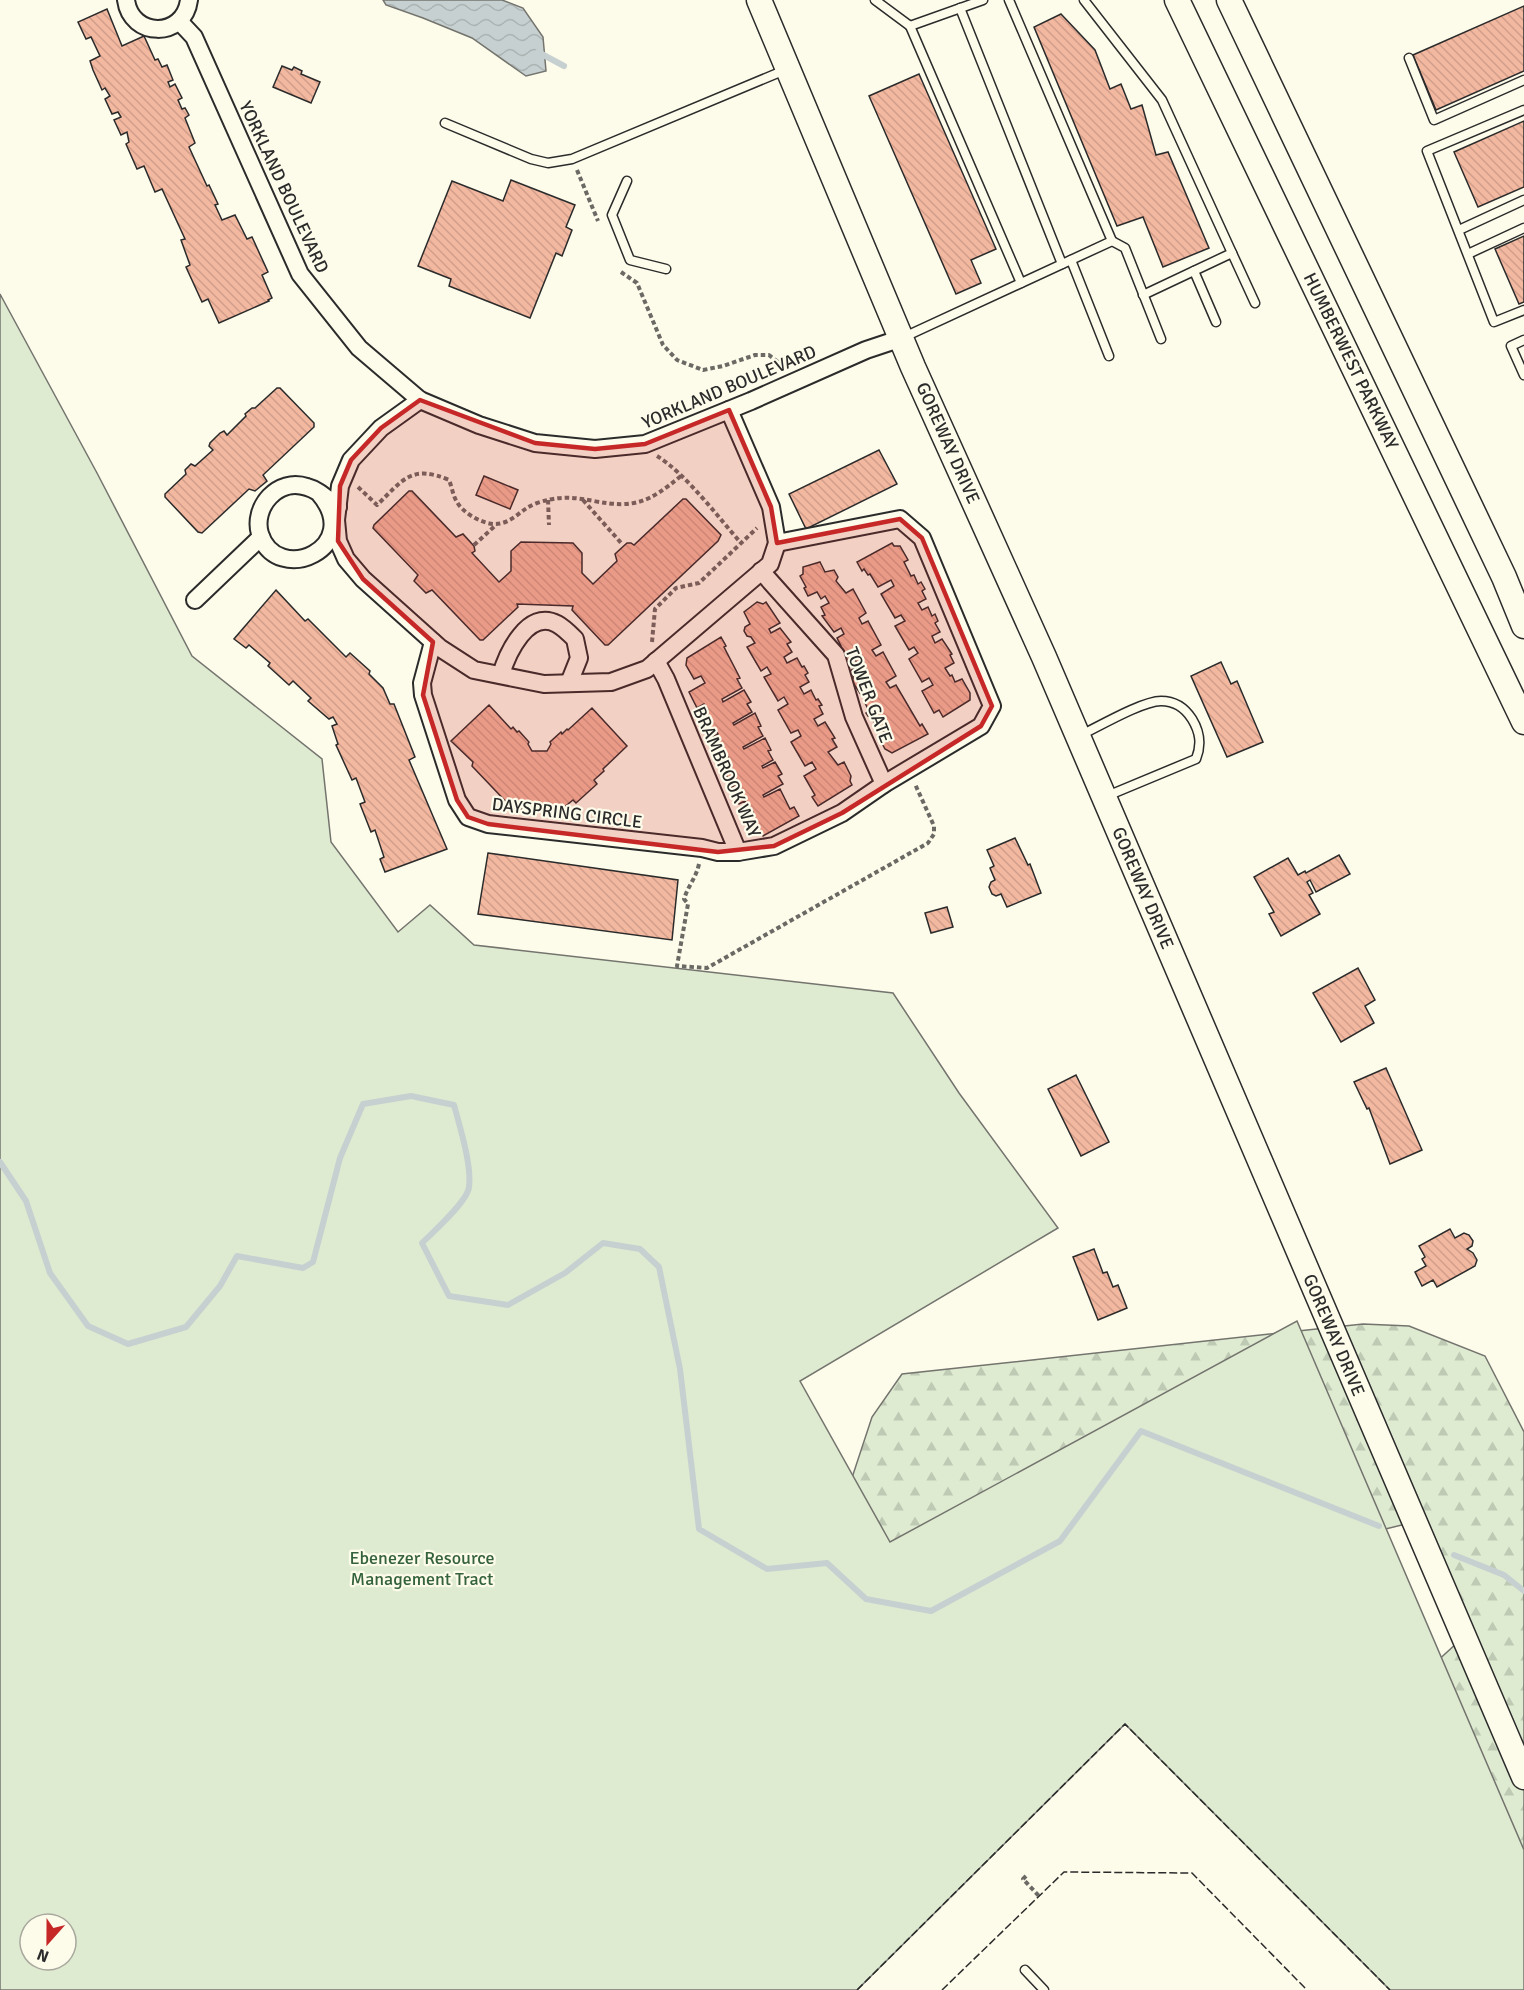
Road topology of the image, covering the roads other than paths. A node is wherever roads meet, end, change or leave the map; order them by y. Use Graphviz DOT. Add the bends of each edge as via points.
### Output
graph roads {
  1 [pos="126,0"];
  2 [pos="189,0"];
  3 [pos="759,0"];
  4 [pos="875,0"];
  5 [pos="983,0"];
  6 [pos="1009,0"];
  7 [pos="1084,0"];
  8 [pos="1177,0"];
  9 [pos="1229,0"];
  10 [pos="960,8"];
  11 [pos="179,21"];
  12 [pos="910,26"];
  13 [pos="1409,58"];
  14 [pos="789,69"];
  15 [pos="1524,80"];
  16 [pos="1524,110"];
  17 [pos="445,123"];
  18 [pos="627,180"];
  19 [pos="1524,200"];
  20 [pos="1524,228"];
  21 [pos="1459,230"];
  22 [pos="1112,241"];
  23 [pos="1232,253"];
  24 [pos="1468,254"];
  25 [pos="1071,260"];
  26 [pos="1062,264"];
  27 [pos="666,269"];
  28 [pos="1194,271"];
  29 [pos="1021,283"];
  30 [pos="1143,295"];
  31 [pos="1255,303"];
  32 [pos="1524,310"];
  33 [pos="1216,322"];
  34 [pos="902,338"];
  35 [pos="1161,339"];
  36 [pos="1524,340"];
  37 [pos="1109,356"];
  38 [pos="1524,375"];
  39 [pos="420,400"];
  40 [pos="729,410"];
  41 [pos="319,493"];
  42 [pos="338,507"];
  43 [pos="338,531"];
  44 [pos="261,537"];
  45 [pos="777,543"];
  46 [pos="326,544"];
  47 [pos="761,571"];
  48 [pos="195,600"];
  49 [pos="1524,626"];
  50 [pos="433,642"];
  51 [pos="654,652"];
  52 [pos="501,675"];
  53 [pos="569,683"];
  54 [pos="1524,722"];
  55 [pos="1078,736"];
  56 [pos="884,784"];
  57 [pos="1104,797"];
  58 [pos="738,852"];
  59 [pos="1524,1777"];
  60 [pos="1025,1970"];
  61 [pos="1044,1990"];
  1 -- 11 [label="street" via="132,16 149,28 170,27"];
  2 -- 11 [label="street"];
  3 -- 14 [label="street, GOREWAY DRIVE"];
  4 -- 12 [label="lane"];
  5 -- 10 [label="lane"];
  6 -- 22 [label="lane"];
  7 -- 23 [label="lane" via="1162,100"];
  8 -- 54 [label="street, HUMBERWEST PARKWAY"];
  9 -- 49 [label="street"];
  10 -- 12 [label="lane"];
  10 -- 26 [label="lane"];
  11 -- 39 [label="street, YORKLAND BOULEVARD" via="194,37 300,274 359,348"];
  12 -- 29 [label="lane"];
  13 -- 15 [label="lane" via="1434,120"];
  14 -- 17 [label="lane" via="572,159 548,163"];
  14 -- 34 [label="street, GOREWAY DRIVE"];
  16 -- 21 [label="lane" via="1426,151"];
  18 -- 27 [label="lane" via="612,215 630,260"];
  19 -- 21 [label="lane"];
  20 -- 24 [label="lane"];
  21 -- 24 [label="lane"];
  22 -- 25 [label="lane"];
  22 -- 30 [label="lane" via="1125,248"];
  23 -- 28 [label="lane"];
  23 -- 31 [label="lane"];
  24 -- 32 [label="lane" via="1494,322"];
  25 -- 26 [label="lane"];
  25 -- 37 [label="lane"];
  26 -- 29 [label="lane"];
  28 -- 30 [label="lane"];
  28 -- 33 [label="lane"];
  29 -- 34 [label="lane"];
  30 -- 35 [label="lane"];
  34 -- 40 [label="street, YORKLAND BOULEVARD"];
  34 -- 55 [label="street, GOREWAY DRIVE"];
  36 -- 38 [label="lane" via="1511,346"];
  39 -- 40 [label="street, YORKLAND BOULEVARD" via="535,443 595,449 645,444"];
  39 -- 42 [label="street" via="381,428 351,460 340,486"];
  40 -- 45 [label="street" via="771,507"];
  41 -- 42 [label="street"];
  41 -- 44 [label="street" via="307,486 292,485 268,497 260,510"];
  41 -- 46 [label="street" via="333,518"];
  42 -- 43 [label="street"];
  43 -- 46 [label="street"];
  43 -- 50 [label="street" via="346,559 363,579"];
  44 -- 46 [label="street" via="270,550 284,558 300,560 314,555"];
  44 -- 48 [label="street"];
  45 -- 47 [label="street" via="770,564"];
  45 -- 56 [label="street, BRAMBROOK WAY" via="900,519 922,538 992,706 981,726"];
  47 -- 51 [label="street"];
  47 -- 56 [label="street, TOWER GATE" via="836,655 854,717"];
  50 -- 52 [label="street" via="474,670"];
  50 -- 58 [label="street, DAYSPRING CIRCLE" via="422,683 423,695 457,800 468,817 488,825"];
  51 -- 53 [label="street" via="647,669 611,682"];
  51 -- 58 [label="street, BRAMBROOK WAY"];
  52 -- 53 [label="street" via="544,684"];
  52 -- 53 [label="street" via="523,632 538,621 555,623 575,639 579,658"];
  55 -- 57 [label="street, GOREWAY DRIVE"];
  55 -- 57 [label="lane" via="1160,701 1176,704 1188,712 1197,727 1200,750 1196,759"];
  56 -- 58 [label="street, BRAMBROOK WAY" via="842,813 774,846"];
  57 -- 59 [label="street, GOREWAY DRIVE"];
  60 -- 61 [label="lane"];
}
